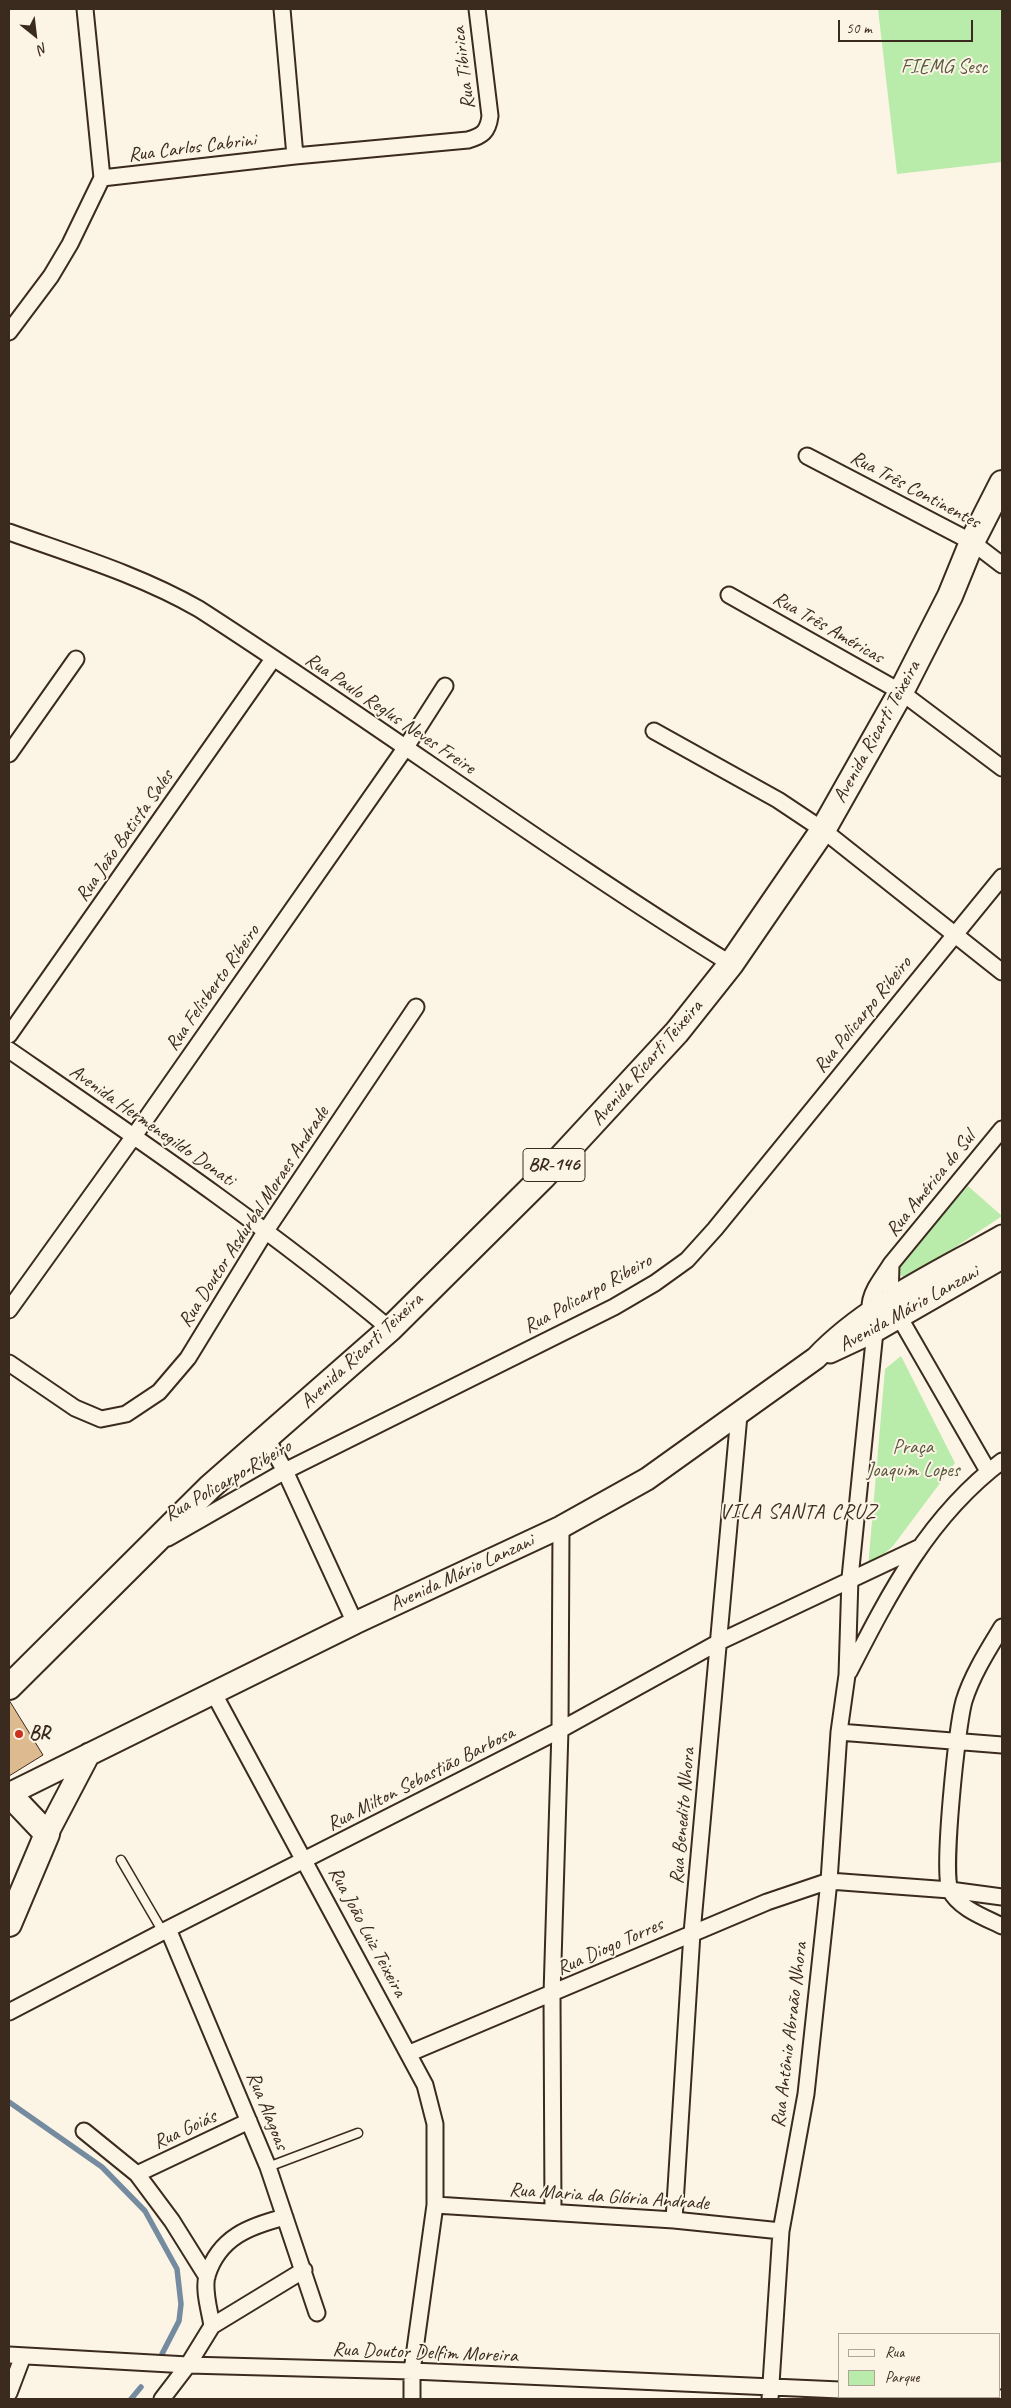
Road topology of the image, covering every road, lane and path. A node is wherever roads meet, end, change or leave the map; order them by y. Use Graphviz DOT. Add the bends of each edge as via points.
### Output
graph roads {
  1 [pos="85,9"];
  2 [pos="282,9"];
  3 [pos="477,9"];
  4 [pos="468,140"];
  5 [pos="295,156"];
  6 [pos="102,178"];
  7 [pos="9,332"];
  8 [pos="807,456"];
  9 [pos="1002,483"];
  10 [pos="9,532"];
  11 [pos="972,542"];
  12 [pos="1002,565"];
  13 [pos="729,595"];
  14 [pos="76,659"];
  15 [pos="273,659"];
  16 [pos="444,686"];
  17 [pos="901,692"];
  18 [pos="654,731"];
  19 [pos="406,747"];
  20 [pos="9,754"];
  21 [pos="1002,768"];
  22 [pos="823,830"];
  23 [pos="1002,877"];
  24 [pos="955,934"];
  25 [pos="732,964"];
  26 [pos="1002,972"];
  27 [pos="416,1007"];
  28 [pos="9,1035"];
  29 [pos="9,1050"];
  30 [pos="1002,1129"];
  31 [pos="134,1136"];
  32 [pos="265,1232"];
  33 [pos="1002,1236"];
  34 [pos="1002,1258"];
  35 [pos="891,1264"];
  36 [pos="894,1309"];
  37 [pos="9,1310"];
  38 [pos="871,1322"];
  39 [pos="390,1329"];
  40 [pos="9,1364"];
  41 [pos="738,1415"];
  42 [pos="266,1437"];
  43 [pos="1002,1460"];
  44 [pos="284,1471"];
  45 [pos="988,1471"];
  46 [pos="561,1527"];
  47 [pos="918,1548"];
  48 [pos="147,1551"];
  49 [pos="850,1578"];
  50 [pos="354,1623"];
  51 [pos="1002,1627"];
  52 [pos="719,1642"];
  53 [pos="847,1675"];
  54 [pos="9,1687"];
  55 [pos="213,1692"];
  56 [pos="560,1730"];
  57 [pos="839,1732"];
  58 [pos="957,1741"];
  59 [pos="1002,1745"];
  60 [pos="89,1754"];
  61 [pos="9,1794"];
  62 [pos="47,1834"];
  63 [pos="121,1860"];
  64 [pos="306,1860"];
  65 [pos="829,1881"];
  66 [pos="950,1890"];
  67 [pos="1002,1897"];
  68 [pos="9,1924"];
  69 [pos="1002,1926"];
  70 [pos="166,1930"];
  71 [pos="692,1933"];
  72 [pos="552,1994"];
  73 [pos="9,2012"];
  74 [pos="410,2053"];
  75 [pos="250,2121"];
  76 [pos="84,2131"];
  77 [pos="358,2133"];
  78 [pos="268,2167"];
  79 [pos="137,2174"];
  80 [pos="435,2206"];
  81 [pos="553,2212"];
  82 [pos="285,2217"];
  83 [pos="674,2220"];
  84 [pos="781,2231"];
  85 [pos="304,2270"];
  86 [pos="206,2278"];
  87 [pos="317,2313"];
  88 [pos="212,2326"];
  89 [pos="16,2356"];
  90 [pos="188,2365"];
  91 [pos="412,2372"];
  92 [pos="838,2390"];
  93 [pos="9,2393"];
  94 [pos="771,2393"];
  95 [pos="162,2399"];
  96 [pos="412,2399"];
  1 -- 6 [label="street"];
  2 -- 5 [label="street"];
  3 -- 4 [label="street, Rua Tibirica" via="490,116 488,128 480,136"];
  4 -- 5 [label="street, Rua Carlos Cabrini"];
  5 -- 6 [label="street, Rua Carlos Cabrini"];
  6 -- 7 [label="street, Rua Carlos Cabrini" via="60,260"];
  8 -- 11 [label="street, Rua Três Continentes"];
  9 -- 11 [label="main road, Avenida Ricarti Teixeira / BR-146"];
  10 -- 15 [label="street, Rua Paulo Reglus Neves Freire" via="170,592"];
  11 -- 12 [label="street, Rua Três Continentes"];
  11 -- 17 [label="main road, Avenida Ricarti Teixeira / BR-146" via="950,596"];
  13 -- 17 [label="street, Rua Três Américas"];
  14 -- 20 [label="street"];
  15 -- 19 [label="street, Rua Paulo Reglus Neves Freire"];
  15 -- 28 [label="street, Rua João Batista Sales"];
  16 -- 19 [label="street, Rua Felisberto Ribeiro"];
  17 -- 21 [label="street, Rua Três Américas"];
  17 -- 22 [label="main road, Avenida Ricarti Teixeira / BR-146"];
  18 -- 22 [label="street" via="778,800"];
  19 -- 25 [label="street, Rua Paulo Reglus Neves Freire" via="580,868"];
  19 -- 31 [label="street, Rua Felisberto Ribeiro"];
  22 -- 24 [label="street"];
  22 -- 25 [label="main road, Avenida Ricarti Teixeira / BR-146"];
  23 -- 24 [label="street, Rua Policarpo Ribeiro"];
  24 -- 26 [label="street"];
  24 -- 44 [label="street, Rua Policarpo Ribeiro" via="715,1229 686,1260 614,1307"];
  25 -- 39 [label="main road, Avenida Ricarti Teixeira / BR-146" via="617,1100"];
  27 -- 32 [label="street, Rua Doutor Asdurbal Moraes Andrade"];
  29 -- 31 [label="street, Avenida Hermenegildo Donati"];
  30 -- 35 [label="street, Rua América do Sul"];
  31 -- 32 [label="street, Avenida Hermenegildo Donati"];
  31 -- 37 [label="street, Rua Felisberto Ribeiro"];
  32 -- 39 [label="street, Avenida Hermenegildo Donati"];
  32 -- 40 [label="street, Rua Doutor Asdurbal Moraes Andrade" via="188,1358 159,1392 126,1414 101,1419 76,1408"];
  33 -- 36 [label="street, Avenida Mário Lanzani"];
  34 -- 36 [label="street, Avenida Mário Lanzani"];
  35 -- 36 [label="street, Rua América do Sul"];
  35 -- 38 [label="street, Rua América do Sul" via="871,1298"];
  36 -- 38 [label="street, Avenida Mário Lanzani"];
  36 -- 45 [label="street"];
  38 -- 41 [label="street, Avenida Mário Lanzani"];
  38 -- 49 [label="street"];
  39 -- 42 [label="main road, Avenida Ricarti Teixeira / BR-146"];
  41 -- 46 [label="street, Avenida Mário Lanzani" via="647,1479"];
  41 -- 52 [label="street, Rua Benedito Nhora"];
  42 -- 44 [label="street"];
  42 -- 48 [label="main road, Avenida Ricarti Teixeira / BR-146" via="210,1487"];
  43 -- 45 [label="street"];
  44 -- 48 [label="street, Rua Policarpo Ribeiro"];
  44 -- 50 [label="street"];
  45 -- 47 [label="street"];
  46 -- 50 [label="street, Avenida Mário Lanzani"];
  46 -- 56 [label="street"];
  47 -- 49 [label="street, Rua Milton Sebastião Barbosa"];
  47 -- 53 [label="street" via="884,1603"];
  48 -- 54 [label="main road, Avenida Ricarti Teixeira / BR-146"];
  49 -- 52 [label="street, Rua Milton Sebastião Barbosa"];
  49 -- 53 [label="street"];
  50 -- 55 [label="street, Avenida Mário Lanzani"];
  51 -- 58 [label="street" via="980,1663 964,1701"];
  52 -- 56 [label="street, Rua Milton Sebastião Barbosa"];
  52 -- 71 [label="street, Rua Benedito Nhora"];
  53 -- 57 [label="street, Rua Antônio Abraão Nhora"];
  55 -- 60 [label="street, Avenida Mário Lanzani"];
  55 -- 64 [label="street, Rua João Luiz Teixeira"];
  56 -- 64 [label="street, Rua Milton Sebastião Barbosa"];
  56 -- 72 [label="street"];
  57 -- 58 [label="street"];
  57 -- 65 [label="street, Rua Antônio Abraão Nhora"];
  58 -- 59 [label="street"];
  58 -- 66 [label="street" via="948,1865"];
  60 -- 61 [label="street, Avenida Mário Lanzani"];
  60 -- 62 [label="street"];
  61 -- 62 [label="main road"];
  62 -- 68 [label="main road"];
  63 -- 70 [label="lane"];
  64 -- 70 [label="street, Rua Milton Sebastião Barbosa"];
  64 -- 74 [label="street, Rua João Luiz Teixeira"];
  65 -- 66 [label="street"];
  65 -- 71 [label="street, Rua Diogo Torres"];
  65 -- 84 [label="street, Rua Antônio Abraão Nhora" via="806,2094"];
  66 -- 67 [label="street"];
  66 -- 69 [label="street" via="960,1902"];
  70 -- 73 [label="street, Rua Milton Sebastião Barbosa"];
  70 -- 75 [label="street, Rua Alagoas"];
  71 -- 72 [label="street, Rua Diogo Torres"];
  71 -- 83 [label="street, Rua Benedito Nhora"];
  72 -- 74 [label="street, Rua Diogo Torres"];
  72 -- 81 [label="street"];
  74 -- 80 [label="street, Rua João Luiz Teixeira" via="425,2085 435,2124"];
  75 -- 78 [label="street, Rua Alagoas"];
  75 -- 79 [label="street, Rua Goiás"];
  76 -- 79 [label="street"];
  77 -- 78 [label="lane"];
  78 -- 82 [label="street, Rua Alagoas"];
  79 -- 86 [label="street" via="172,2221"];
  80 -- 81 [label="street, Rua Maria da Glória Andrade"];
  80 -- 91 [label="street, Rua João Luiz Teixeira"];
  81 -- 83 [label="street, Rua Maria da Glória Andrade"];
  82 -- 85 [label="street, Rua Alagoas"];
  82 -- 86 [label="street" via="236,2234 219,2253"];
  83 -- 84 [label="street, Rua Maria da Glória Andrade"];
  84 -- 94 [label="street, Rua Antônio Abraão Nhora"];
  85 -- 87 [label="street, Rua Alagoas"];
  85 -- 88 [label="street"];
  86 -- 88 [label="street"];
  88 -- 90 [label="street"];
  89 -- 90 [label="street, Rua Doutor Delfim Moreira"];
  89 -- 93 [label="street"];
  90 -- 91 [label="street, Rua Doutor Delfim Moreira"];
  90 -- 95 [label="street"];
  91 -- 94 [label="street, Rua Doutor Delfim Moreira"];
  91 -- 96 [label="street, Rua João Luiz Teixeira"];
  92 -- 94 [label="street, Rua Doutor Delfim Moreira"];
}
